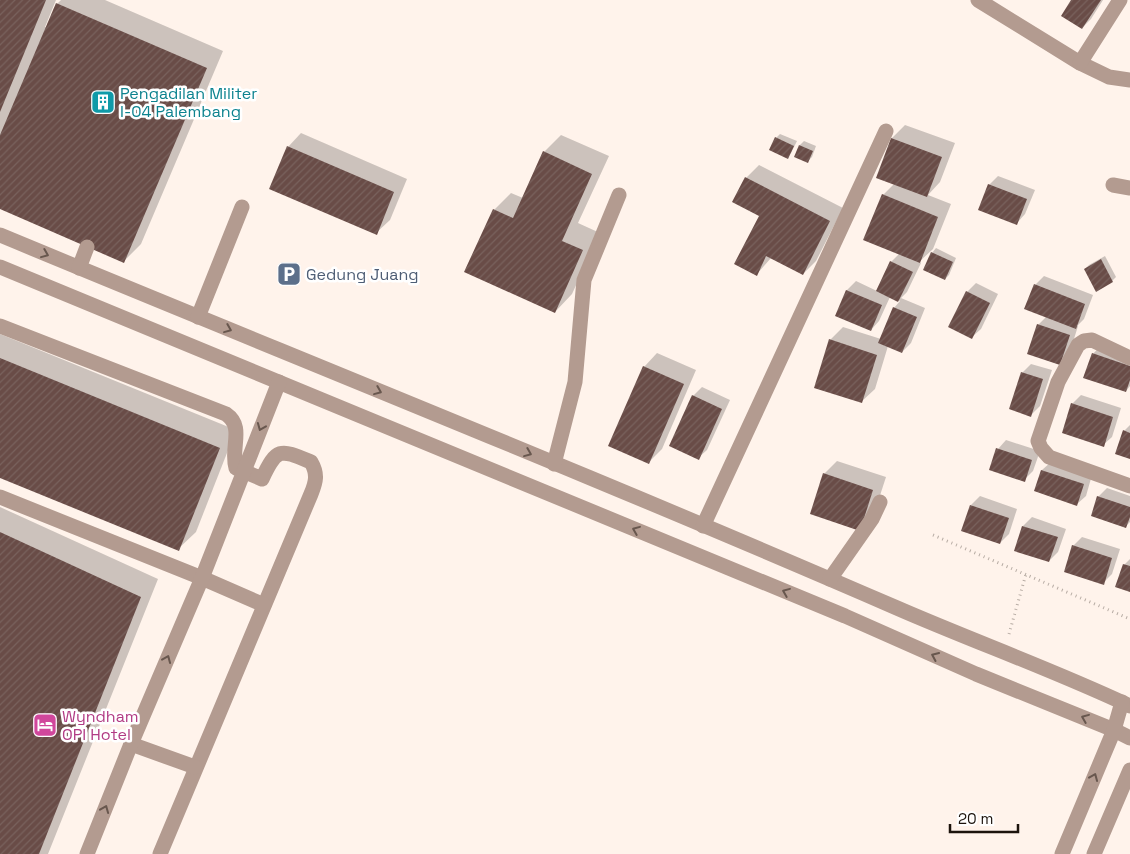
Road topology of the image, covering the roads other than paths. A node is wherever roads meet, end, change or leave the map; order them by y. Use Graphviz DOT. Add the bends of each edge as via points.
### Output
graph roads {
  1 [pos="978,0"];
  2 [pos="1120,0"];
  3 [pos="1080,62"];
  4 [pos="1130,80"];
  5 [pos="886,131"];
  6 [pos="1113,185"];
  7 [pos="1130,188"];
  8 [pos="618,195"];
  9 [pos="242,207"];
  10 [pos="0,235"];
  11 [pos="87,246"];
  12 [pos="0,267"];
  13 [pos="79,268"];
  14 [pos="198,317"];
  15 [pos="0,326"];
  16 [pos="1130,358"];
  17 [pos="279,382"];
  18 [pos="554,464"];
  19 [pos="243,471"];
  20 [pos="1130,486"];
  21 [pos="0,497"];
  22 [pos="880,502"];
  23 [pos="703,526"];
  24 [pos="202,578"];
  25 [pos="830,579"];
  26 [pos="264,605"];
  27 [pos="1126,704"];
  28 [pos="1114,730"];
  29 [pos="1130,738"];
  30 [pos="131,744"];
  31 [pos="195,767"];
  32 [pos="1130,770"];
  33 [pos="87,854"];
  34 [pos="160,854"];
  35 [pos="1062,854"];
  36 [pos="1094,854"];
  1 -- 3 [label="street"];
  2 -- 3 [label="street"];
  3 -- 4 [label="street" via="1109,77"];
  5 -- 23 [label="street"];
  6 -- 7 [label="street"];
  8 -- 18 [label="street" via="584,280 575,382"];
  9 -- 14 [label="street"];
  10 -- 13 [label="street, one-way"];
  11 -- 13 [label="street"];
  12 -- 17 [label="street"];
  13 -- 14 [label="street"];
  14 -- 18 [label="street, one-way"];
  15 -- 19 [label="street" via="233,418 236,424 234,460 236,468"];
  16 -- 20 [label="street" via="1092,340 1078,345 1058,382 1038,441 1049,457"];
  17 -- 19 [label="street, one-way"];
  28 -- 17 [label="street, one-way"];
  18 -- 23 [label="street"];
  19 -- 24 [label="street"];
  19 -- 26 [label="street" via="262,479 271,460 284,452 311,462 316,474 316,481"];
  21 -- 24 [label="street"];
  22 -- 25 [label="street" via="872,519"];
  23 -- 25 [label="street"];
  24 -- 26 [label="street"];
  30 -- 24 [label="street, one-way"];
  25 -- 27 [label="street"];
  26 -- 31 [label="street"];
  27 -- 28 [label="street"];
  28 -- 29 [label="street"];
  35 -- 28 [label="street, one-way"];
  30 -- 31 [label="street"];
  33 -- 30 [label="street, one-way"];
  31 -- 34 [label="street"];
  32 -- 36 [label="street"];
}
